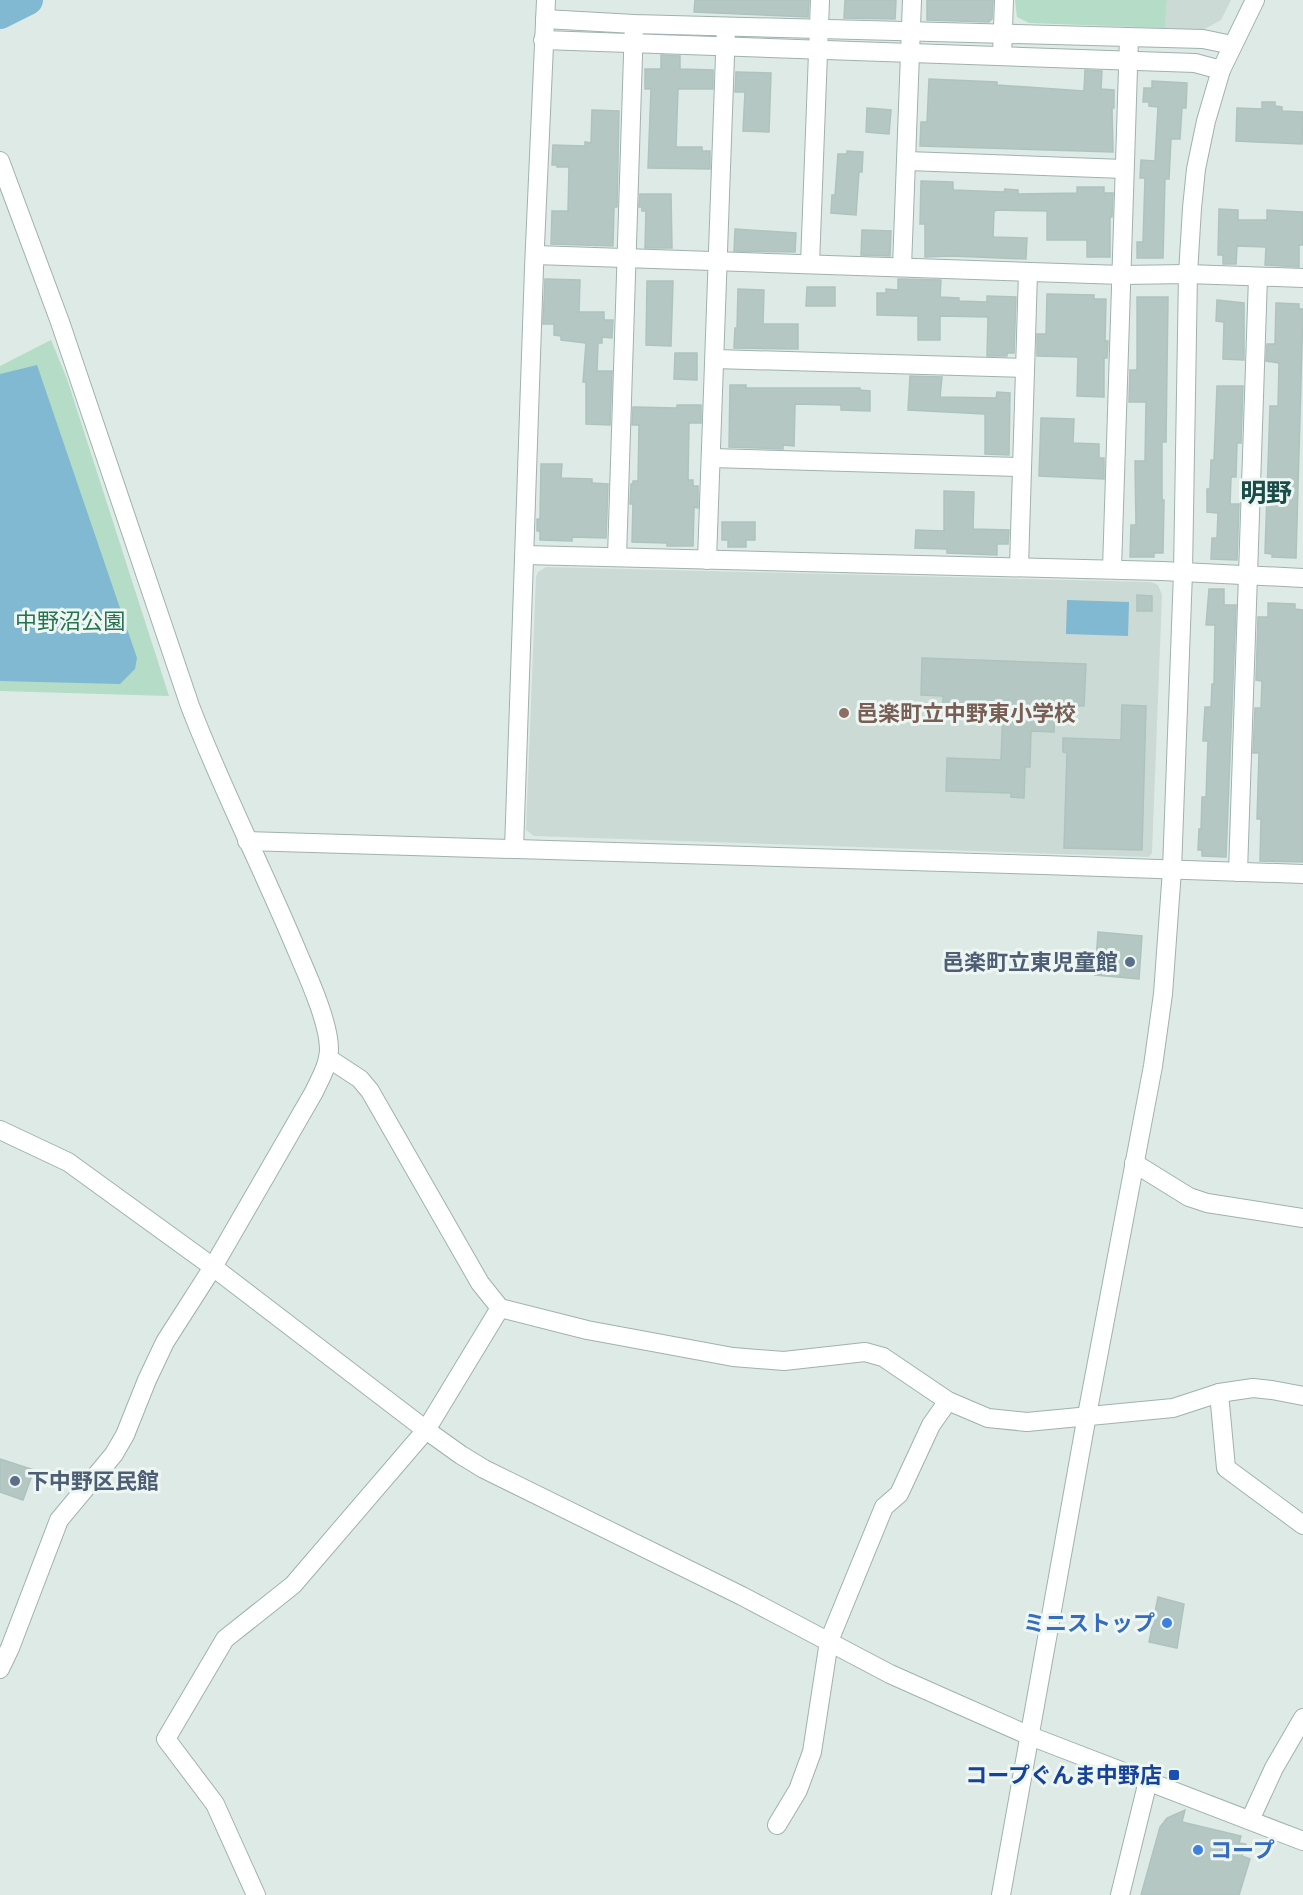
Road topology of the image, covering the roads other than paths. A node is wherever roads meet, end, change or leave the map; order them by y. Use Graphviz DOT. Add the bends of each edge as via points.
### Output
graph roads {
  1 [pos="546,0"];
  2 [pos="820,0"];
  3 [pos="912,0"];
  4 [pos="1004,0"];
  5 [pos="1255,0"];
  6 [pos="544,19"];
  7 [pos="634,24"];
  8 [pos="726,27"];
  9 [pos="820,29"];
  10 [pos="911,31"];
  11 [pos="1003,34"];
  12 [pos="1129,37"];
  13 [pos="543,40"];
  14 [pos="633,43"];
  15 [pos="1232,45"];
  16 [pos="726,46"];
  17 [pos="819,50"];
  18 [pos="910,53"];
  19 [pos="1002,56"];
  20 [pos="1128,61"];
  21 [pos="1221,70"];
  22 [pos="0,161"];
  23 [pos="907,161"];
  24 [pos="1124,169"];
  25 [pos="535,255"];
  26 [pos="626,258"];
  27 [pos="718,261"];
  28 [pos="810,264"];
  29 [pos="902,267"];
  30 [pos="1028,272"];
  31 [pos="1188,274"];
  32 [pos="1122,275"];
  33 [pos="1258,278"];
  34 [pos="1303,278"];
  35 [pos="715,359"];
  36 [pos="1025,368"];
  37 [pos="711,458"];
  38 [pos="1022,466"];
  39 [pos="525,555"];
  40 [pos="617,557"];
  41 [pos="707,560"];
  42 [pos="1019,567"];
  43 [pos="1112,570"];
  44 [pos="1183,572"];
  45 [pos="1249,575"];
  46 [pos="1303,578"];
  47 [pos="248,842"];
  48 [pos="514,849"];
  49 [pos="1172,870"];
  50 [pos="1238,872"];
  51 [pos="1303,874"];
  52 [pos="328,1058"];
  53 [pos="0,1130"];
  54 [pos="1134,1163"];
  55 [pos="1303,1218"];
  56 [pos="213,1267"];
  57 [pos="500,1308"];
  58 [pos="1219,1393"];
  59 [pos="1303,1396"];
  60 [pos="948,1401"];
  61 [pos="1087,1415"];
  62 [pos="426,1430"];
  63 [pos="1303,1525"];
  64 [pos="829,1641"];
  65 [pos="0,1669"];
  66 [pos="1303,1718"];
  67 [pos="1030,1736"];
  68 [pos="1148,1781"];
  69 [pos="1250,1820"];
  70 [pos="777,1825"];
  71 [pos="1303,1841"];
  72 [pos="256,1895"];
  73 [pos="1001,1895"];
  74 [pos="1120,1895"];
  1 -- 6 [label="street"];
  2 -- 9 [label="street"];
  3 -- 10 [label="street"];
  4 -- 11 [label="street"];
  5 -- 15 [label="street"];
  6 -- 7 [label="street"];
  6 -- 13 [label="street"];
  7 -- 8 [label="street"];
  7 -- 14 [label="street"];
  8 -- 9 [label="street"];
  8 -- 16 [label="street"];
  9 -- 10 [label="street"];
  9 -- 17 [label="street"];
  10 -- 11 [label="street"];
  10 -- 18 [label="street"];
  11 -- 12 [label="street"];
  11 -- 19 [label="street"];
  12 -- 15 [label="street" via="1203,39"];
  12 -- 20 [label="street"];
  13 -- 14 [label="street"];
  13 -- 25 [label="street"];
  14 -- 16 [label="street"];
  14 -- 26 [label="street"];
  15 -- 21 [label="street"];
  16 -- 17 [label="street"];
  16 -- 27 [label="street"];
  17 -- 18 [label="street"];
  17 -- 28 [label="street"];
  18 -- 19 [label="street"];
  18 -- 23 [label="street"];
  19 -- 20 [label="street"];
  20 -- 21 [label="street" via="1195,63"];
  20 -- 24 [label="street"];
  21 -- 31 [label="street" via="1196,169"];
  22 -- 47 [label="street" via="64,333 190,706"];
  23 -- 24 [label="street"];
  23 -- 29 [label="street"];
  24 -- 32 [label="street"];
  25 -- 26 [label="street"];
  25 -- 39 [label="street"];
  26 -- 27 [label="street"];
  26 -- 40 [label="street"];
  27 -- 28 [label="street"];
  27 -- 35 [label="street"];
  28 -- 29 [label="street"];
  29 -- 30 [label="street"];
  30 -- 32 [label="street"];
  30 -- 36 [label="street"];
  31 -- 32 [label="street"];
  31 -- 33 [label="street"];
  31 -- 44 [label="street"];
  32 -- 43 [label="street"];
  33 -- 34 [label="street"];
  33 -- 45 [label="street"];
  35 -- 36 [label="street"];
  35 -- 37 [label="street"];
  36 -- 38 [label="street"];
  37 -- 38 [label="street"];
  37 -- 41 [label="street"];
  38 -- 42 [label="street"];
  39 -- 40 [label="street"];
  39 -- 48 [label="street"];
  40 -- 41 [label="street"];
  41 -- 42 [label="street"];
  42 -- 43 [label="street"];
  43 -- 44 [label="street"];
  44 -- 45 [label="street"];
  44 -- 49 [label="street"];
  45 -- 46 [label="street"];
  45 -- 50 [label="street"];
  47 -- 48 [label="street"];
  47 -- 52 [label="street" via="310,982 327,1034"];
  48 -- 49 [label="street"];
  49 -- 50 [label="street"];
  49 -- 54 [label="street" via="1163,993"];
  50 -- 51 [label="street"];
  52 -- 56 [label="street" via="314,1092"];
  52 -- 57 [label="street" via="360,1079 370,1091 480,1283"];
  53 -- 56 [label="street" via="68,1162"];
  54 -- 55 [label="street" via="1189,1197 1207,1203"];
  54 -- 61 [label="street"];
  56 -- 62 [label="street"];
  56 -- 65 [label="street" via="165,1342 114,1454 59,1520"];
  57 -- 60 [label="street" via="588,1330 733,1358 784,1360 865,1352 883,1357"];
  57 -- 62 [label="street"];
  58 -- 59 [label="street" via="1253,1388"];
  58 -- 61 [label="street" via="1173,1408"];
  58 -- 63 [label="street" via="1226,1468"];
  60 -- 61 [label="street" via="988,1418 1027,1422"];
  60 -- 64 [label="street" via="931,1425 899,1494 885,1507"];
  61 -- 67 [label="street"];
  62 -- 64 [label="street" via="484,1469"];
  62 -- 72 [label="street" via="293,1585 225,1639 166,1739 215,1804"];
  64 -- 67 [label="street" via="890,1674"];
  64 -- 70 [label="street" via="812,1752 798,1790"];
  66 -- 69 [label="street"];
  67 -- 68 [label="street"];
  67 -- 73 [label="street"];
  68 -- 69 [label="street"];
  68 -- 74 [label="street"];
  69 -- 71 [label="street"];
}
